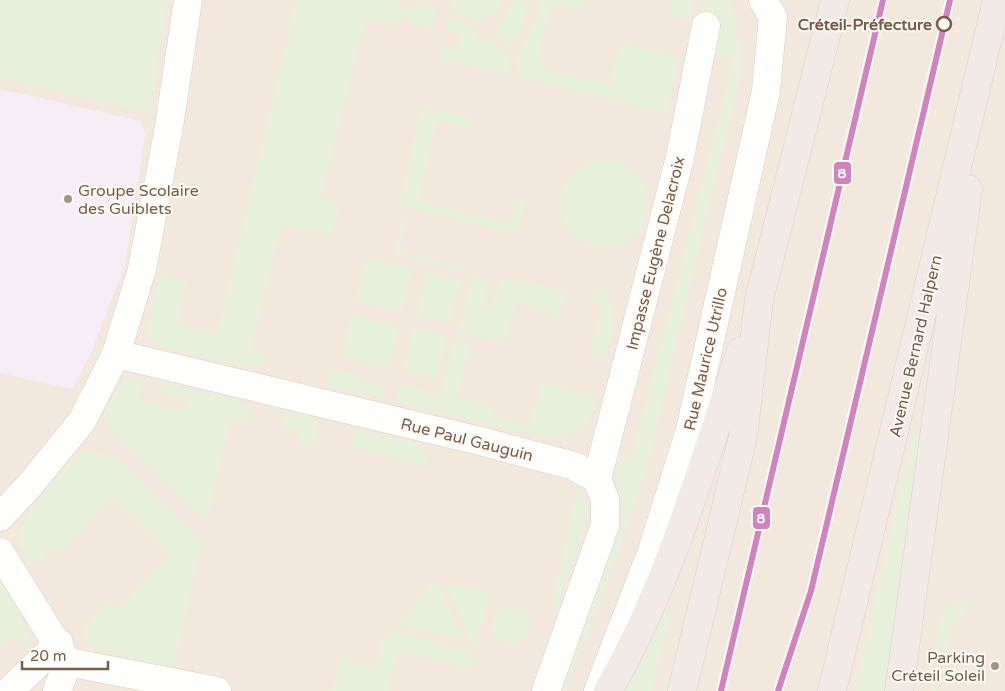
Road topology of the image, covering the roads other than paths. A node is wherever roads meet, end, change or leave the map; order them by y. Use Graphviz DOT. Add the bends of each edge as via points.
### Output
graph roads {
  1 [pos="188,0"];
  2 [pos="836,0"];
  3 [pos="997,0"];
  4 [pos="768,8"];
  5 [pos="706,26"];
  6 [pos="984,54"];
  7 [pos="759,300"];
  8 [pos="116,354"];
  9 [pos="598,479"];
  10 [pos="0,517"];
  11 [pos="0,552"];
  12 [pos="64,652"];
  13 [pos="9,691"];
  14 [pos="57,691"];
  15 [pos="217,691"];
  16 [pos="546,691"];
  17 [pos="598,691"];
  18 [pos="608,691"];
  19 [pos="682,691"];
  20 [pos="832,691"];
  21 [pos="899,691"];
  1 -- 8 [label="street" via="169,127 142,269"];
  2 -- 7 [label="highway"];
  3 -- 6 [label="highway, Avenue Bernard Halpern"];
  4 -- 17 [label="street, Rue Maurice Utrillo" via="766,91 690,430 652,551"];
  5 -- 9 [label="street, Impasse Eugène Delacroix" via="680,157"];
  6 -- 20 [label="highway, Avenue Bernard Halpern"];
  6 -- 21 [label="highway"];
  7 -- 18 [label="highway" via="671,558"];
  7 -- 19 [label="highway" via="743,437"];
  8 -- 9 [label="street, Rue Paul Gauguin" via="480,441 574,466"];
  8 -- 10 [label="street" via="82,421"];
  9 -- 16 [label="street" via="605,500 605,525"];
  11 -- 12 [label="street"];
  12 -- 13 [label="street"];
  12 -- 14 [label="street"];
  12 -- 15 [label="street"];
}
